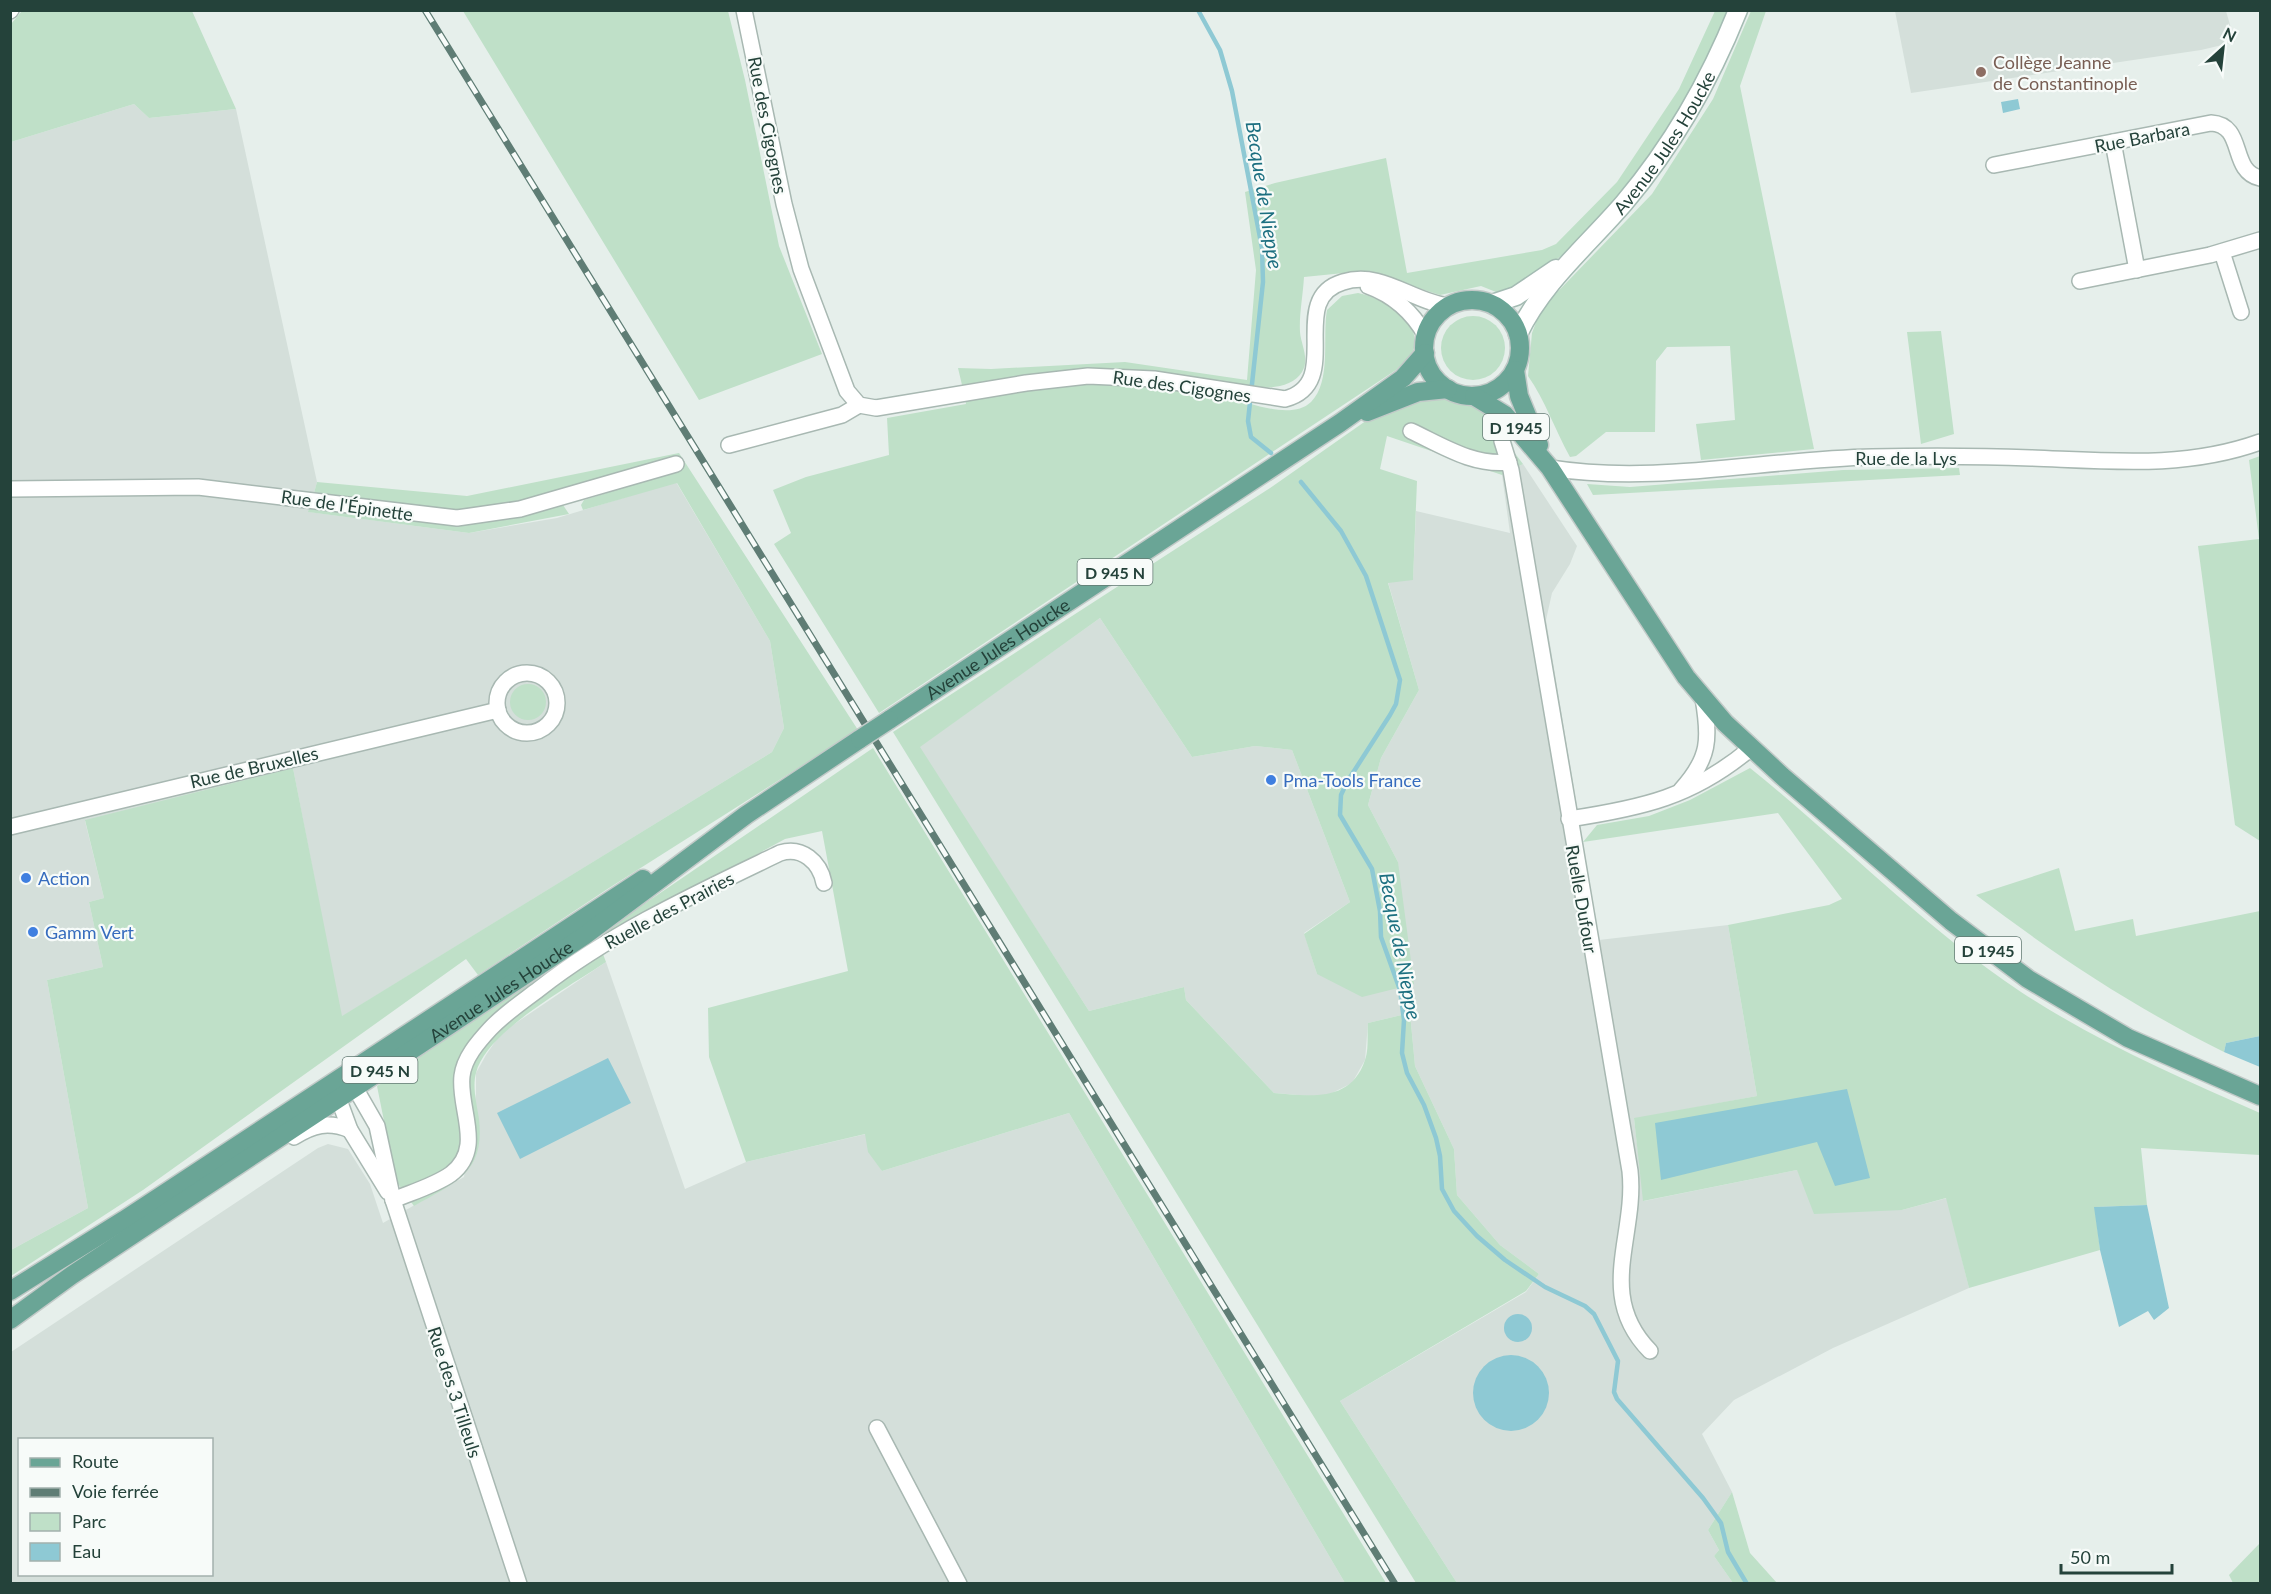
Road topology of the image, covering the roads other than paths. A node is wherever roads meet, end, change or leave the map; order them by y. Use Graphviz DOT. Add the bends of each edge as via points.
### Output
graph roads {
  1 [pos="744,10"];
  2 [pos="1738,10"];
  3 [pos="2113,142"];
  4 [pos="1994,165"];
  5 [pos="2260,178"];
  6 [pos="2260,240"];
  7 [pos="2222,252"];
  8 [pos="1568,262"];
  9 [pos="2137,270"];
  10 [pos="1351,280"];
  11 [pos="2080,281"];
  12 [pos="1492,304"];
  13 [pos="1449,306"];
  14 [pos="2241,312"];
  15 [pos="1518,334"];
  16 [pos="1425,344"];
  17 [pos="1515,370"];
  18 [pos="1448,389"];
  19 [pos="1474,396"];
  20 [pos="859,405"];
  21 [pos="1340,423"];
  22 [pos="1411,431"];
  23 [pos="1502,441"];
  24 [pos="2260,442"];
  25 [pos="729,446"];
  26 [pos="1509,462"];
  27 [pos="676,465"];
  28 [pos="1550,468"];
  29 [pos="10,489"];
  30 [pos="1703,698"];
  31 [pos="498,710"];
  32 [pos="1751,748"];
  33 [pos="1679,793"];
  34 [pos="1569,819"];
  35 [pos="10,827"];
  36 [pos="824,883"];
  37 [pos="343,1085"];
  38 [pos="2260,1096"];
  39 [pos="350,1130"];
  40 [pos="235,1167"];
  41 [pos="393,1200"];
  42 [pos="10,1291"];
  43 [pos="10,1320"];
  44 [pos="1650,1351"];
  45 [pos="877,1428"];
  46 [pos="519,1584"];
  47 [pos="959,1584"];
  1 -- 20 [label="street, Rue des Cigognes" via="801,269 847,391"];
  2 -- 8 [label="main road, Avenue Jules Houcke" via="1716,62 1676,133 1625,202"];
  3 -- 4 [label="street, Rue Barbara"];
  3 -- 5 [label="street, Rue Barbara" via="2216,124 2231,132 2247,171"];
  3 -- 9 [label="street"];
  6 -- 7 [label="street"];
  7 -- 9 [label="street"];
  7 -- 14 [label="street"];
  8 -- 12 [label="main road, Avenue Jules Houcke" via="1516,296"];
  8 -- 15 [label="main road, Avenue Jules Houcke"];
  9 -- 11 [label="street"];
  10 -- 13 [label="street" via="1383,282"];
  10 -- 16 [label="street" via="1389,296 1414,318"];
  10 -- 20 [label="street, Rue des Cigognes" via="1331,289 1318,308 1314,324 1316,363 1309,382 1293,397 1262,397 1138,377 1088,376 876,408"];
  12 -- 13 [label="main road" via="1470,300"];
  12 -- 15 [label="main road" via="1506,314"];
  13 -- 16 [label="main road" via="1436,316"];
  15 -- 17 [label="main road" via="1520,355"];
  16 -- 18 [label="main road" via="1432,374"];
  16 -- 21 [label="main road, Avenue Jules Houcke / D 945 N" via="1403,378"];
  17 -- 19 [label="main road" via="1500,387"];
  17 -- 28 [label="main road, D 1945" via="1524,410"];
  18 -- 19 [label="main road"];
  18 -- 21 [label="main road, Avenue Jules Houcke / D 945 N" via="1418,392"];
  19 -- 28 [label="main road, D 1945" via="1505,415"];
  20 -- 25 [label="street, Rue des Cigognes" via="842,415"];
  21 -- 37 [label="main road, Avenue Jules Houcke / D 945 N, bridge" via="746,815 676,856"];
  22 -- 26 [label="street" via="1473,460"];
  23 -- 26 [label="street, Ruelle Dufour"];
  24 -- 28 [label="street, Rue de la Lys" via="2224,454 2157,463 1874,457 1659,473"];
  26 -- 34 [label="street, Ruelle Dufour"];
  27 -- 29 [label="street, Rue de l'Épinette" via="520,509 457,518 198,487"];
  28 -- 30 [label="main road, D 1945"];
  30 -- 32 [label="main road, D 1945"];
  30 -- 33 [label="street" via="1708,726 1704,757"];
  31 -- 31 [label="street" via="511,729 534,732 553,718 556,695 544,677 522,673 504,684 497,698"];
  31 -- 35 [label="street, Rue de Bruxelles"];
  32 -- 33 [label="street" via="1703,783"];
  32 -- 38 [label="main road, D 1945" via="1951,921 2028,979 2128,1038"];
  33 -- 34 [label="street" via="1647,805"];
  34 -- 44 [label="street, Ruelle Dufour" via="1631,1181 1621,1267 1622,1299 1630,1327"];
  36 -- 41 [label="street, Ruelle des Prairies" via="811,859 798,852 780,853 650,918 552,979 491,1028 467,1061 462,1085 469,1134 461,1163 441,1180"];
  37 -- 39 [label="street, Rue des 3 Tilleuls"];
  37 -- 40 [label="main road, Avenue Jules Houcke / D 945 N"];
  37 -- 41 [label="street, Rue des 3 Tilleuls" via="377,1126"];
  37 -- 42 [label="main road, Avenue Jules Houcke / D 945 N"];
  39 -- 40 [label="street" via="331,1124 316,1125"];
  39 -- 41 [label="street, Rue des 3 Tilleuls"];
  40 -- 43 [label="main road, Avenue Jules Houcke / D 945 N"];
  41 -- 46 [label="street, Rue des 3 Tilleuls"];
  45 -- 47 [label="street"];
}
